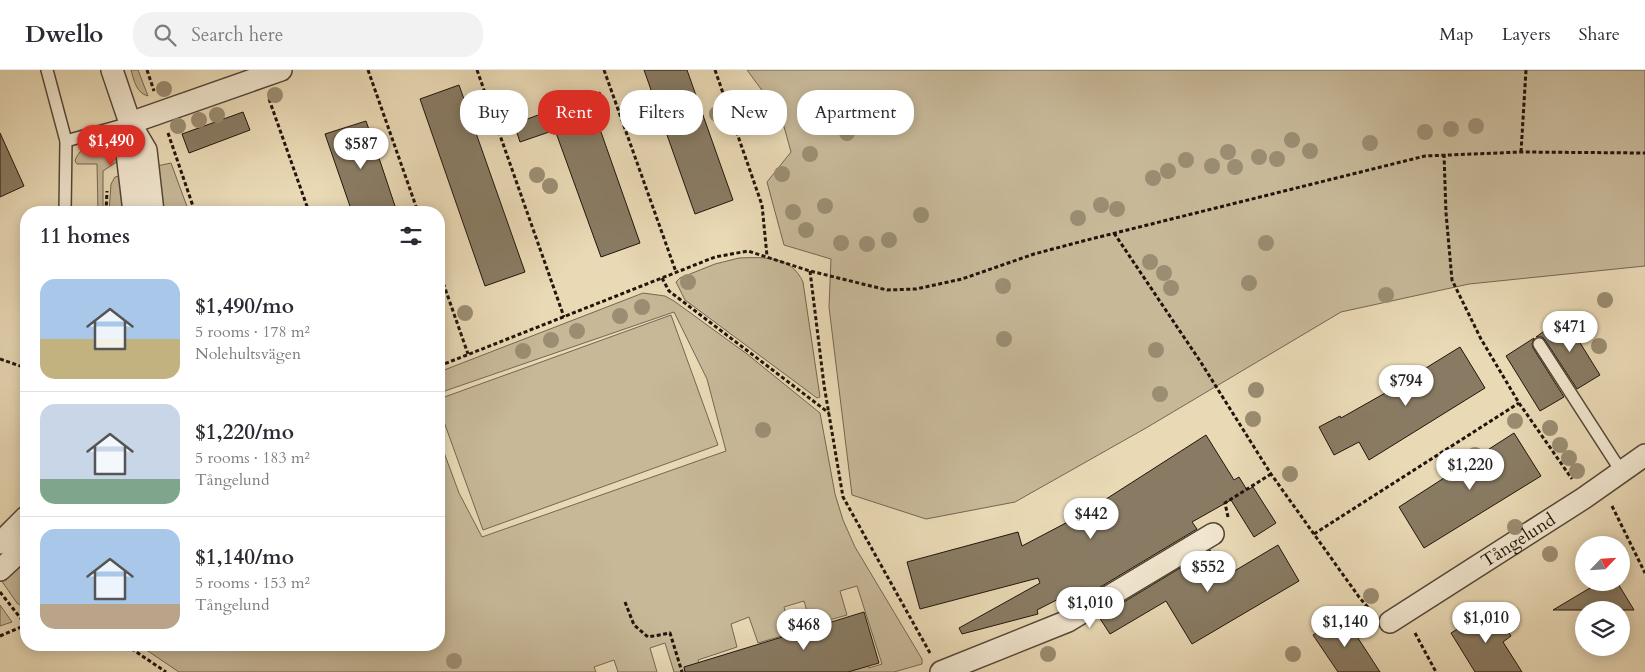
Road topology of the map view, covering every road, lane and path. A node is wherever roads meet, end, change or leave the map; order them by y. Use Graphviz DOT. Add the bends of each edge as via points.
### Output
graph roads {
  1 [pos="48,70"];
  2 [pos="112,70"];
  3 [pos="147,70"];
  4 [pos="368,70"];
  5 [pos="477,70"];
  6 [pos="604,70"];
  7 [pos="715,70"];
  8 [pos="1526,70"];
  9 [pos="271,73"];
  10 [pos="161,113"];
  11 [pos="130,123"];
  12 [pos="66,141"];
  13 [pos="1521,152"];
  14 [pos="1645,153"];
  15 [pos="1444,154"];
  16 [pos="65,206"];
  17 [pos="133,206"];
  18 [pos="152,206"];
  19 [pos="193,206"];
  20 [pos="307,206"];
  21 [pos="416,206"];
  22 [pos="1114,233"];
  23 [pos="767,256"];
  24 [pos="810,271"];
  25 [pos="676,272"];
  26 [pos="662,278"];
  27 [pos="445,288"];
  28 [pos="564,317"];
  29 [pos="1539,344"];
  30 [pos="468,354"];
  31 [pos="0,359"];
  32 [pos="445,364"];
  33 [pos="20,366"];
  34 [pos="1519,403"];
  35 [pos="828,413"];
  36 [pos="1645,455"];
  37 [pos="1621,472"];
  38 [pos="1272,474"];
  39 [pos="1602,486"];
  40 [pos="1584,498"];
  41 [pos="20,523"];
  42 [pos="1213,534"];
  43 [pos="1314,534"];
  44 [pos="0,543"];
  45 [pos="20,552"];
  46 [pos="0,570"];
  47 [pos="1645,573"];
  48 [pos="0,591"];
  49 [pos="625,602"];
  50 [pos="20,617"];
  51 [pos="1397,617"];
  52 [pos="20,628"];
  53 [pos="0,636"];
  54 [pos="135,651"];
  55 [pos="936,664"];
  56 [pos="166,672"];
  57 [pos="682,672"];
  58 [pos="1436,672"];
  1 -- 12 [label="lane"];
  2 -- 11 [label="street"];
  3 -- 10 [label="path"];
  4 -- 21 [label="path"];
  5 -- 28 [label="path"];
  6 -- 25 [label="path"];
  7 -- 23 [label="path" via="762,205"];
  8 -- 13 [label="path"];
  9 -- 10 [label="street"];
  9 -- 20 [label="path"];
  10 -- 11 [label="street"];
  10 -- 19 [label="path"];
  11 -- 12 [label="lane"];
  11 -- 17 [label="street" via="127,154"];
  11 -- 18 [label="street" via="146,150"];
  12 -- 16 [label="lane"];
  13 -- 14 [label="path"];
  13 -- 15 [label="path"];
  15 -- 22 [label="path" via="1378,166"];
  15 -- 34 [label="path" via="1452,280 1481,339"];
  22 -- 24 [label="path" via="916,290 887,290"];
  22 -- 38 [label="path" via="1180,329"];
  23 -- 24 [label="path"];
  23 -- 25 [label="path" via="748,251 715,257"];
  24 -- 35 [label="path"];
  25 -- 26 [label="path"];
  26 -- 28 [label="path"];
  26 -- 35 [label="path" via="669,291"];
  27 -- 30 [label="path"];
  28 -- 30 [label="path"];
  29 -- 37 [label="lane"];
  30 -- 32 [label="path"];
  31 -- 33 [label="path"];
  34 -- 40 [label="path"];
  34 -- 43 [label="path"];
  35 -- 55 [label="path" via="843,497"];
  36 -- 37 [label="street, Tångelund"];
  37 -- 39 [label="street, Tångelund"];
  38 -- 42 [label="path" via="1225,503 1229,524"];
  38 -- 43 [label="path"];
  39 -- 40 [label="street, Tångelund"];
  39 -- 47 [label="path"];
  40 -- 51 [label="street, Tångelund"];
  41 -- 44 [label="street"];
  42 -- 55 [label="street" via="1068,620"];
  43 -- 51 [label="path" via="1359,597 1384,625"];
  45 -- 46 [label="street"];
  48 -- 50 [label="path"];
  49 -- 57 [label="path" via="634,625 648,637 670,633"];
  51 -- 58 [label="path"];
  52 -- 53 [label="path"];
  54 -- 56 [label="path"];
}
